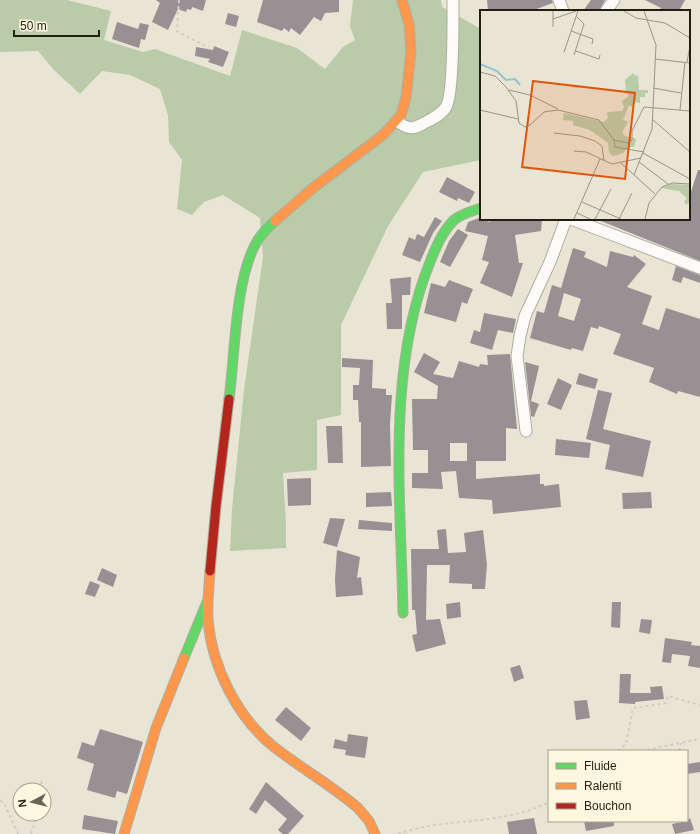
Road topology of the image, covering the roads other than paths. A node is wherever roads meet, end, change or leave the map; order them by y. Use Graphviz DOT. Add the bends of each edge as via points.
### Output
graph roads {
  1 [pos="402,0"];
  2 [pos="453,0"];
  3 [pos="558,0"];
  4 [pos="614,0"];
  5 [pos="563,10"];
  6 [pos="607,10"];
  7 [pos="397,121"];
  8 [pos="480,208"];
  9 [pos="566,220"];
  10 [pos="574,220"];
  11 [pos="700,268"];
  12 [pos="526,431"];
  13 [pos="208,601"];
  14 [pos="403,613"];
  15 [pos="124,834"];
  16 [pos="376,834"];
  1 -- 7 [label="main road" via="408,20 411,62 405,102"];
  2 -- 7 [label="street" via="448,106 417,128 405,127"];
  3 -- 5 [label="street"];
  4 -- 6 [label="street"];
  7 -- 13 [label="main road" via="383,136 295,202 266,228 253,250 244,276 239,311 217,489"];
  8 -- 14 [label="main road" via="459,216 441,236 423,280 410,334 399,424"];
  9 -- 12 [label="street" via="525,316 520,336 517,356"];
  10 -- 11 [label="street"];
  13 -- 15 [label="main road" via="156,728"];
  13 -- 16 [label="main road" via="208,627 212,644 226,682 241,710 262,736 279,751 347,798 361,811"];
}
